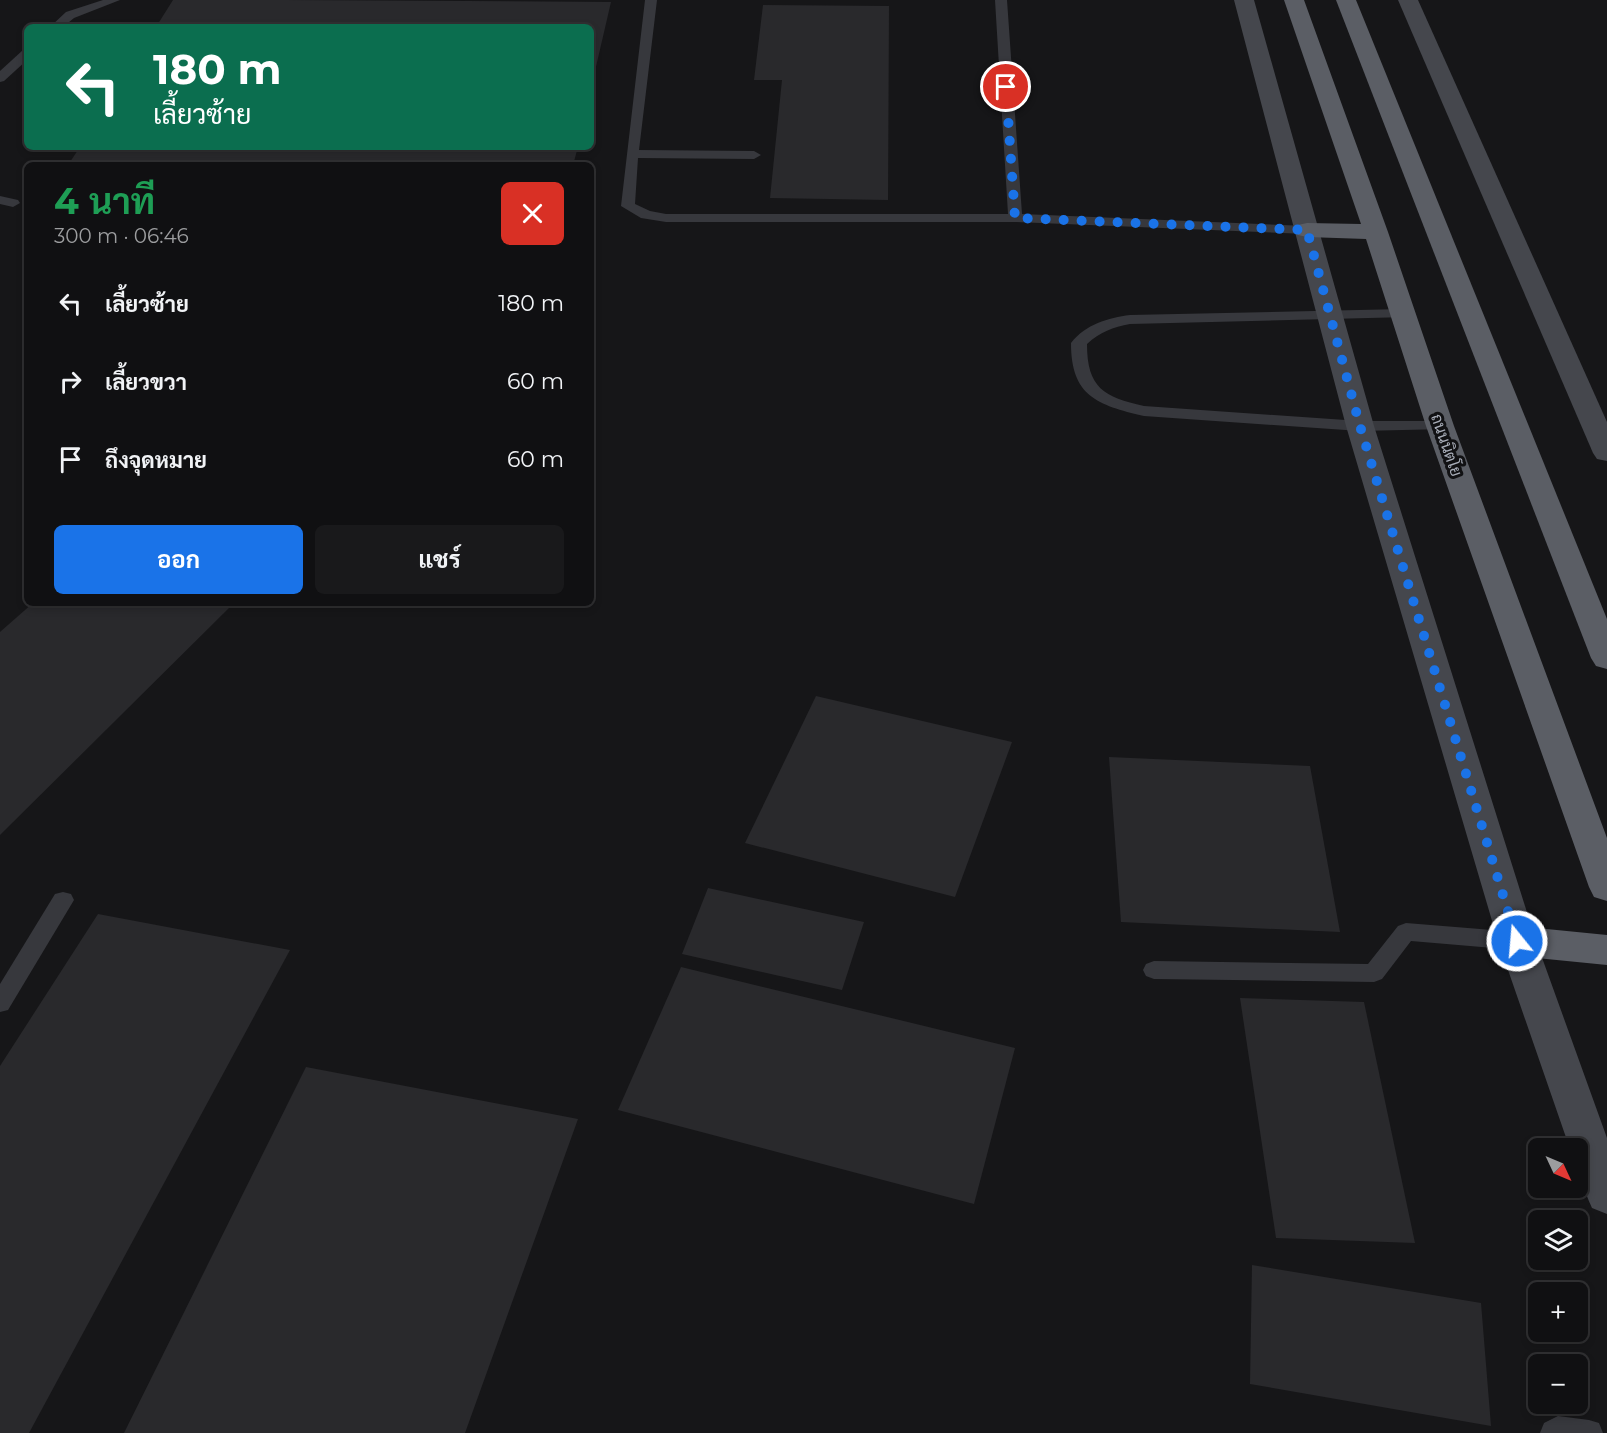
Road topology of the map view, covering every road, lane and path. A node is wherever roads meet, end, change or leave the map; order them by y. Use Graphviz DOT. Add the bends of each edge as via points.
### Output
graph roads {
  1 [pos="114,0"];
  2 [pos="651,0"];
  3 [pos="1001,0"];
  4 [pos="1244,0"];
  5 [pos="1293,0"];
  6 [pos="1346,0"];
  7 [pos="1408,0"];
  8 [pos="60,24"];
  9 [pos="24,56"];
  10 [pos="0,78"];
  11 [pos="632,153"];
  12 [pos="754,156"];
  13 [pos="1015,218"];
  14 [pos="1307,230"];
  15 [pos="1376,232"];
  16 [pos="1331,314"];
  17 [pos="1403,314"];
  18 [pos="1360,426"];
  19 [pos="1440,426"];
  20 [pos="1607,453"];
  21 [pos="1607,658"];
  22 [pos="1607,887"];
  23 [pos="63,900"];
  24 [pos="1517,941"];
  25 [pos="1607,950"];
  26 [pos="1154,970"];
  27 [pos="0,1003"];
  28 [pos="1607,1195"];
  29 [pos="1554,1433"];
  30 [pos="1589,1433"];
  1 -- 8 [label="lane" via="70,15"];
  2 -- 11 [label="lane"];
  3 -- 13 [label="lane"];
  4 -- 14 [label="main road"];
  5 -- 15 [label="highway, ถนนนิตโย"];
  6 -- 21 [label="highway"];
  7 -- 20 [label="main road"];
  9 -- 10 [label="lane"];
  11 -- 12 [label="lane"];
  11 -- 13 [label="lane" via="628,206 645,215"];
  13 -- 14 [label="lane"];
  14 -- 15 [label="highway"];
  14 -- 16 [label="main road"];
  15 -- 17 [label="highway, ถนนนิตโย"];
  16 -- 17 [label="lane"];
  16 -- 18 [label="main road"];
  16 -- 18 [label="lane" via="1116,321 1094,328 1079,342 1078,364 1085,382 1098,395 1120,406"];
  17 -- 19 [label="highway, ถนนนิตโย"];
  18 -- 19 [label="lane"];
  18 -- 24 [label="main road"];
  19 -- 22 [label="highway, ถนนนิตโย"];
  23 -- 27 [label="lane"];
  24 -- 25 [label="highway"];
  24 -- 26 [label="lane" via="1406,932 1374,973"];
  24 -- 28 [label="main road"];
  29 -- 30 [label="lane"];
}
